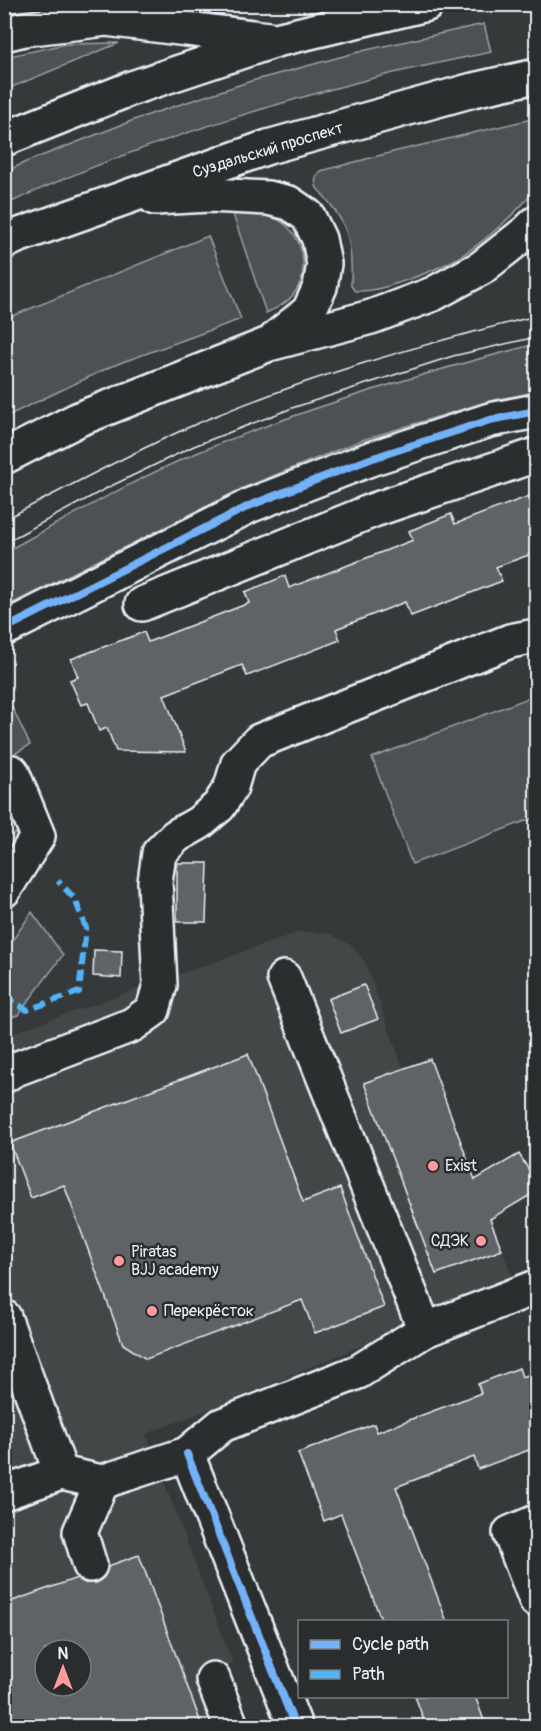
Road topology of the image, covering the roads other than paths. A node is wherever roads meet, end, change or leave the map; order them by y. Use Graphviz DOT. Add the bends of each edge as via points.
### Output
graph roads {
  1 [pos="427,4"];
  2 [pos="4,34"];
  3 [pos="276,40"];
  4 [pos="537,76"];
  5 [pos="4,139"];
  6 [pos="114,201"];
  7 [pos="537,223"];
  8 [pos="4,242"];
  9 [pos="269,344"];
  10 [pos="537,411"];
  11 [pos="537,454"];
  12 [pos="4,457"];
  13 [pos="142,604"];
  14 [pos="4,629"];
  15 [pos="537,636"];
  16 [pos="12,772"];
  17 [pos="4,890"];
  18 [pos="284,978"];
  19 [pos="4,1076"];
  20 [pos="537,1287"];
  21 [pos="4,1317"];
  22 [pos="425,1330"];
  23 [pos="187,1454"];
  24 [pos="61,1473"];
  25 [pos="102,1482"];
  26 [pos="4,1493"];
  27 [pos="537,1522"];
  28 [pos="90,1565"];
  29 [pos="537,1600"];
  30 [pos="213,1679"];
  31 [pos="231,1726"];
  32 [pos="295,1726"];
  1 -- 3 [label="main road"];
  2 -- 3 [label="main road" via="24,28 106,19"];
  3 -- 5 [label="main road" via="132,88"];
  4 -- 6 [label="main road, Суздальский проспект" via="268,147"];
  6 -- 8 [label="main road, Суздальский проспект"];
  6 -- 9 [label="main road" via="209,195 268,198 289,203 308,216 319,238 324,264 320,287 309,311"];
  7 -- 9 [label="main road" via="481,268 433,294"];
  9 -- 12 [label="main road" via="79,419"];
  10 -- 14 [label="main road" via="490,420 370,459 251,506"];
  11 -- 13 [label="main road" via="374,510"];
  15 -- 19 [label="main road" via="510,641 259,741 238,763 231,787 219,806 159,853 155,882 160,985 153,1011 132,1024"];
  16 -- 17 [label="main road" via="38,836"];
  18 -- 22 [label="main road"];
  20 -- 22 [label="main road"];
  21 -- 24 [label="main road"];
  22 -- 23 [label="main road" via="358,1372 222,1425"];
  23 -- 25 [label="main road"];
  23 -- 32 [label="main road"];
  24 -- 25 [label="main road"];
  24 -- 26 [label="main road"];
  25 -- 28 [label="main road" via="80,1532"];
  27 -- 29 [label="main road" via="510,1533"];
  30 -- 31 [label="main road"];
}
